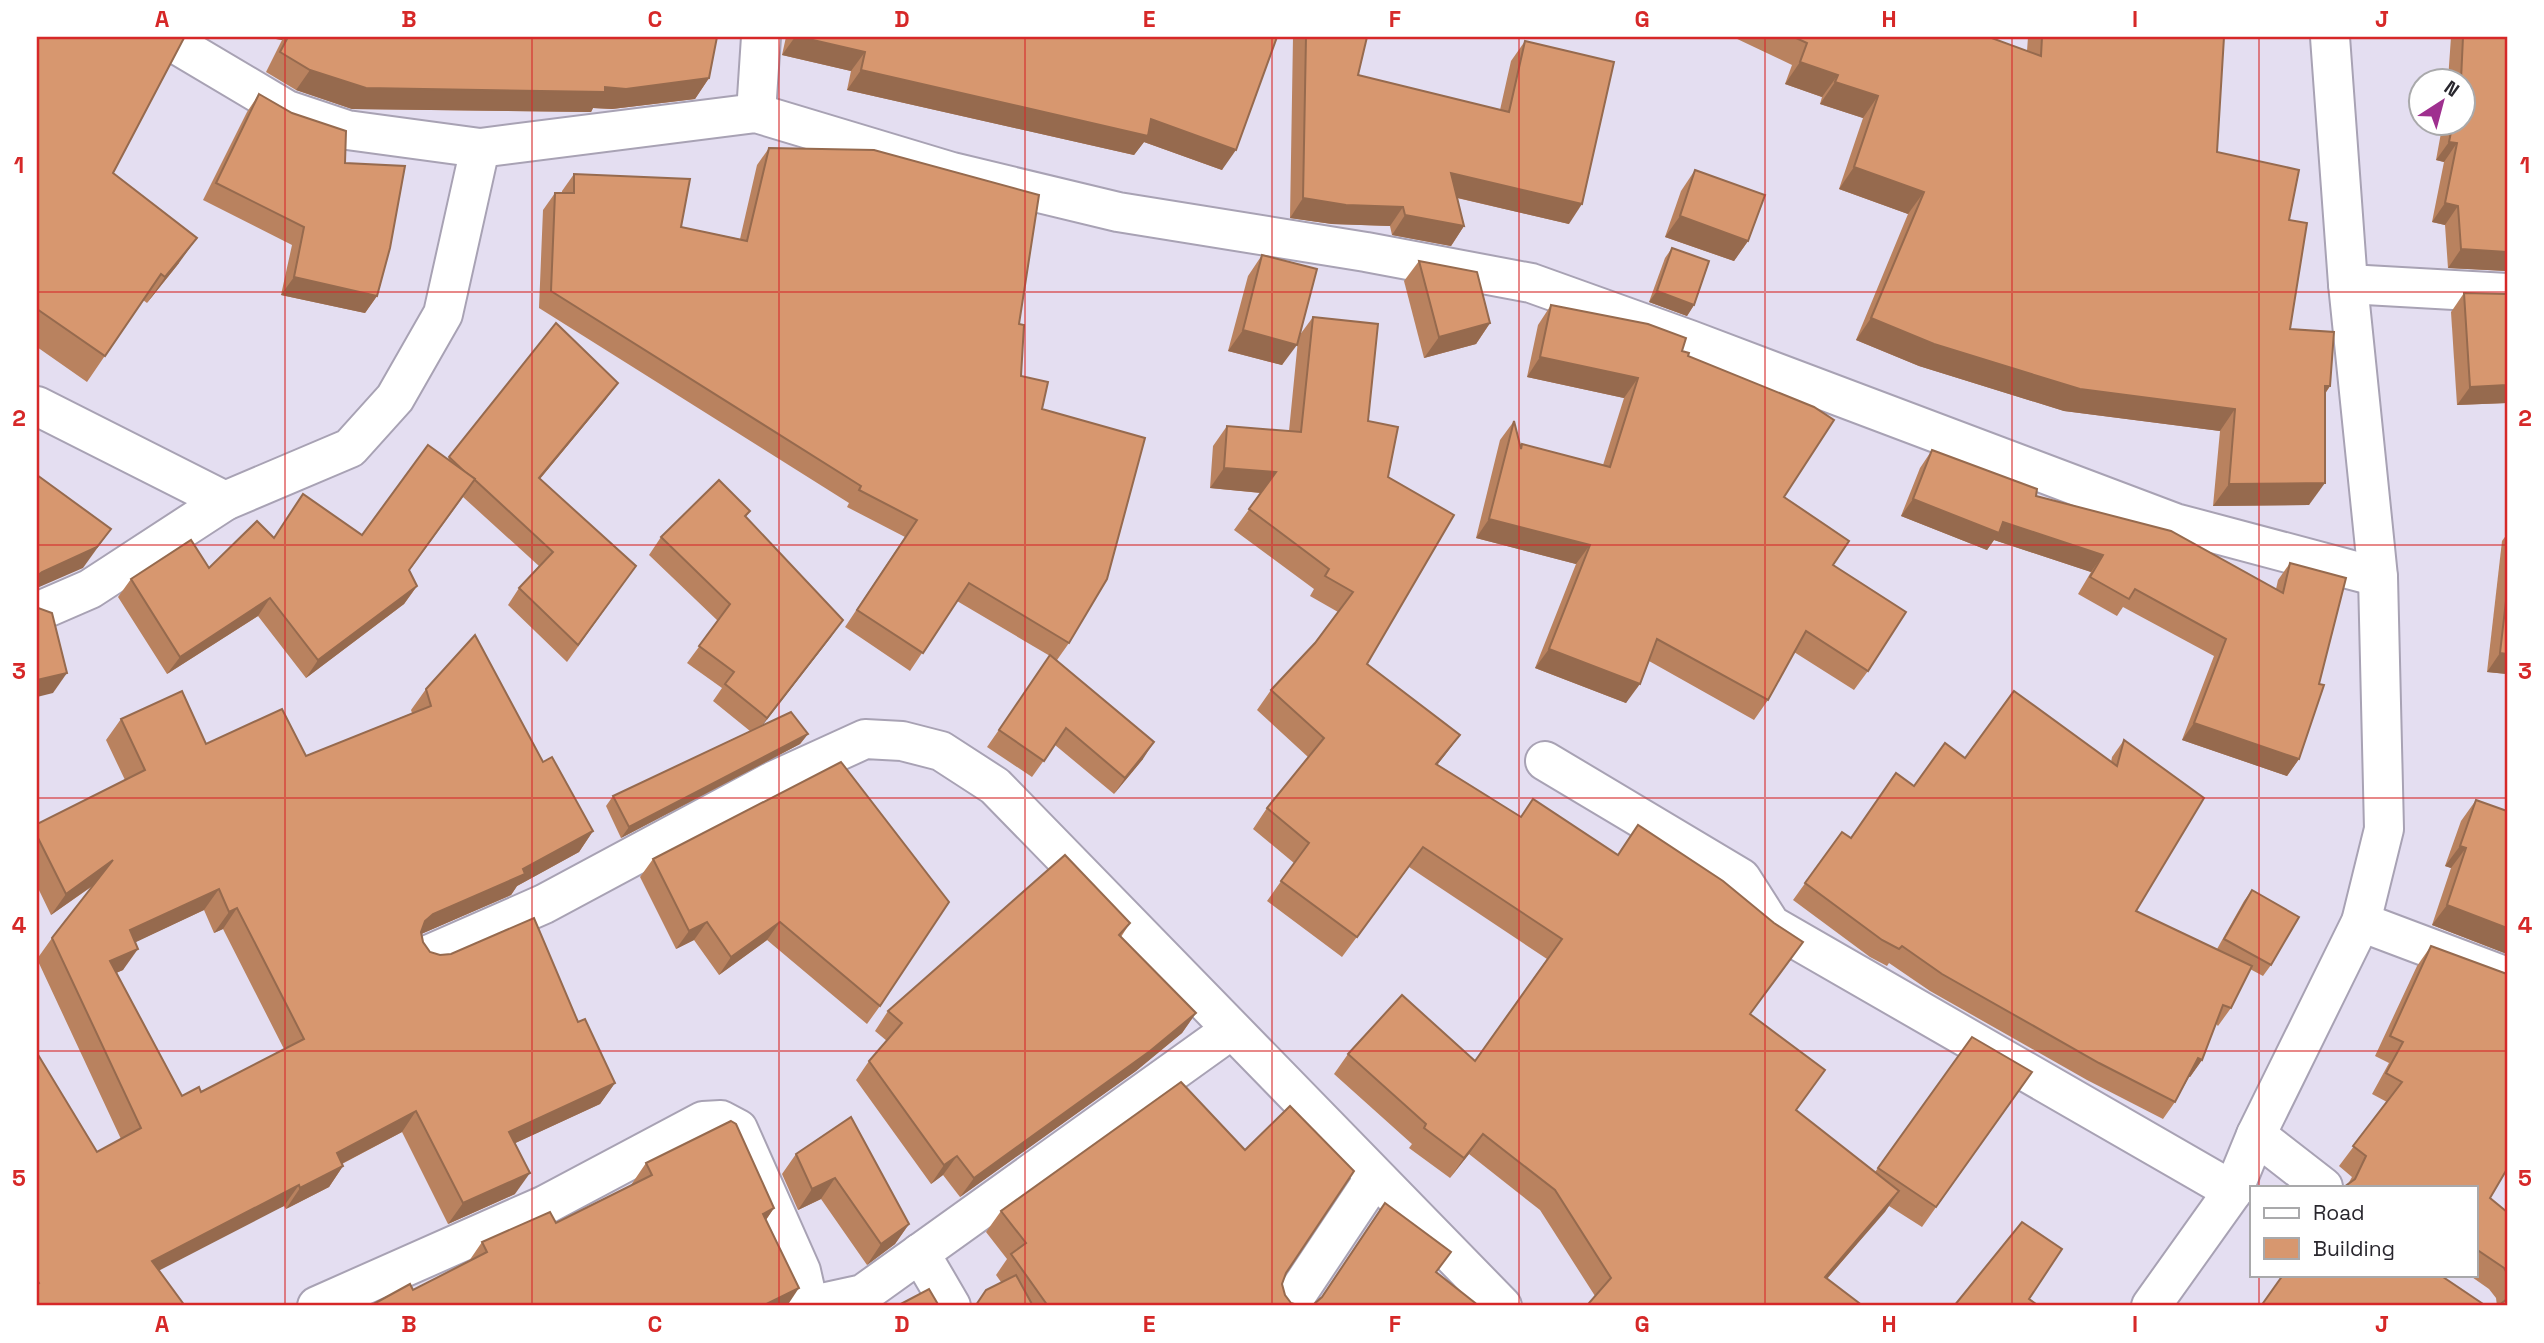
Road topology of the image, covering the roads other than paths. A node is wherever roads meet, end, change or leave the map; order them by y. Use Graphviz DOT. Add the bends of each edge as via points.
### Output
graph roads {
  1 [pos="164,37"];
  2 [pos="761,37"];
  3 [pos="2330,37"];
  4 [pos="755,113"];
  5 [pos="480,148"];
  6 [pos="2348,284"];
  7 [pos="2507,293"];
  8 [pos="37,406"];
  9 [pos="225,501"];
  10 [pos="2378,577"];
  11 [pos="37,612"];
  12 [pos="1545,761"];
  13 [pos="2361,922"];
  14 [pos="428,955"];
  15 [pos="2507,977"];
  16 [pos="1231,1030"];
  17 [pos="2256,1135"];
  18 [pos="1375,1177"];
  19 [pos="2322,1186"];
  20 [pos="2233,1191"];
  21 [pos="920,1253"];
  22 [pos="317,1306"];
  23 [pos="808,1306"];
  24 [pos="951,1306"];
  25 [pos="1289,1306"];
  26 [pos="1502,1306"];
  27 [pos="2151,1306"];
  1 -- 5 [label="street" via="288,110 347,130"];
  2 -- 4 [label="street"];
  3 -- 6 [label="street"];
  4 -- 5 [label="street"];
  4 -- 10 [label="street" via="952,172 1118,212 1531,283 2175,523"];
  5 -- 9 [label="street" via="443,314 395,398 350,448"];
  6 -- 7 [label="street"];
  6 -- 10 [label="street"];
  8 -- 9 [label="street"];
  9 -- 11 [label="street" via="90,589"];
  10 -- 13 [label="street" via="2384,829"];
  12 -- 20 [label="street" via="1741,878 1771,925"];
  13 -- 15 [label="street"];
  13 -- 17 [label="street"];
  14 -- 16 [label="street" via="544,904 834,752 865,739 902,741 941,751 995,786"];
  16 -- 18 [label="street"];
  16 -- 21 [label="street"];
  17 -- 19 [label="street"];
  17 -- 20 [label="street"];
  18 -- 25 [label="street"];
  18 -- 26 [label="street"];
  20 -- 27 [label="street"];
  21 -- 23 [label="street" via="863,1294"];
  21 -- 24 [label="street"];
  22 -- 23 [label="street" via="545,1205 703,1121 721,1120 738,1129 801,1271"];
}
